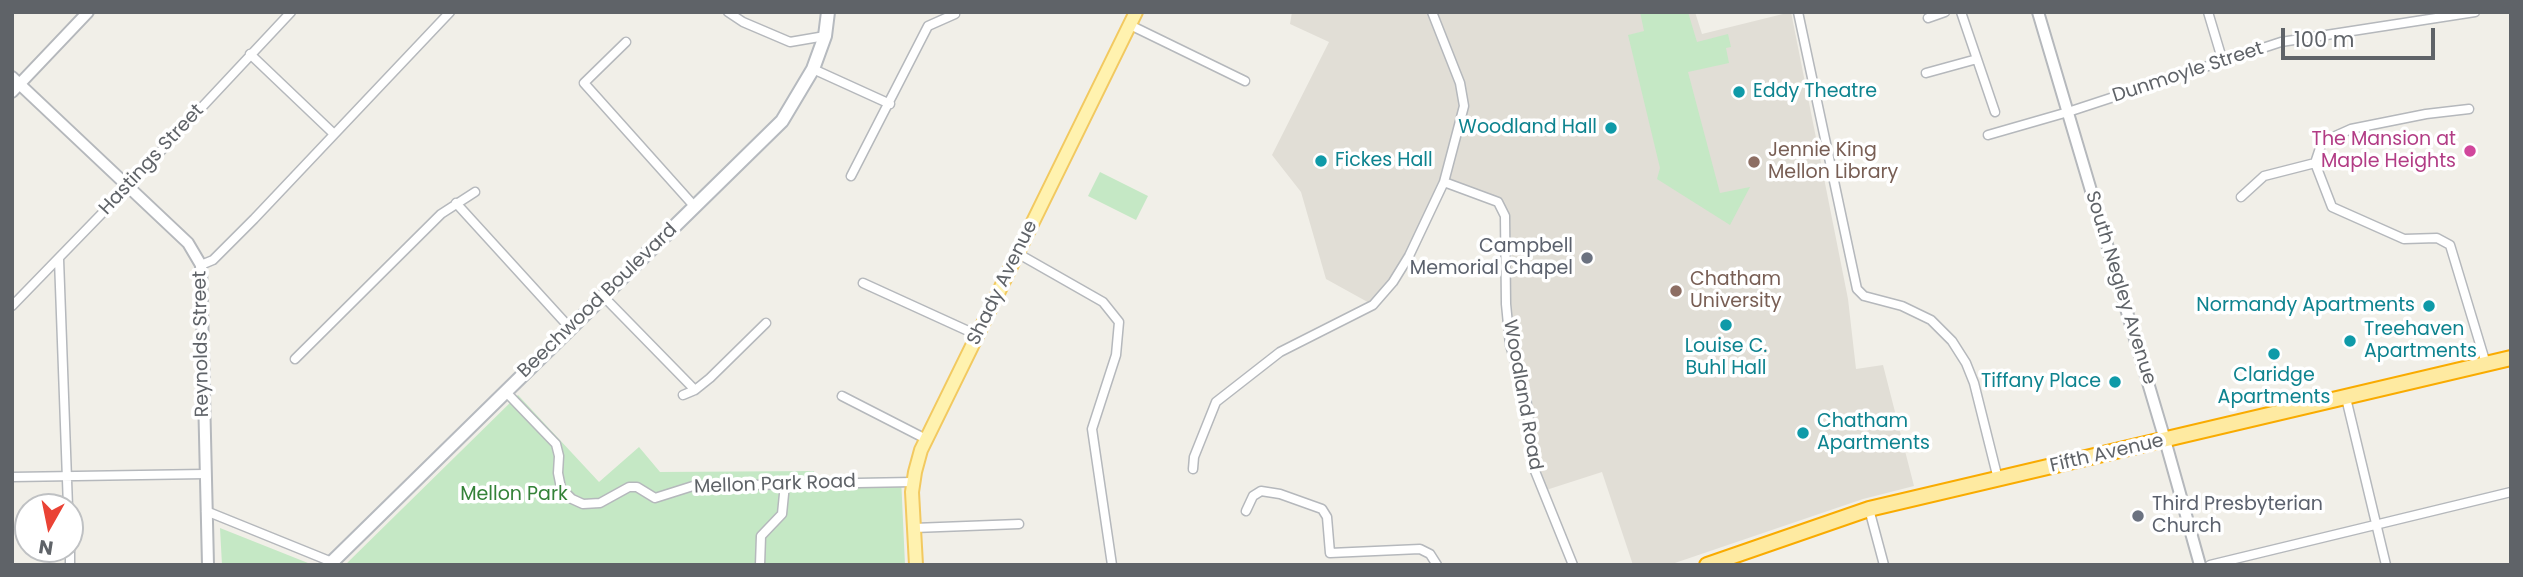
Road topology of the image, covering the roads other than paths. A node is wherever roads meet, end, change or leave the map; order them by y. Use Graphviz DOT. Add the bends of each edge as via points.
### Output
graph roads {
  1 [pos="88,12"];
  2 [pos="291,12"];
  3 [pos="450,12"];
  4 [pos="729,12"];
  5 [pos="828,12"];
  6 [pos="1136,12"];
  7 [pos="1432,12"];
  8 [pos="1798,12"];
  9 [pos="1945,12"];
  10 [pos="1961,12"];
  11 [pos="2038,12"];
  12 [pos="2208,12"];
  13 [pos="2475,12"];
  14 [pos="955,14"];
  15 [pos="2432,16"];
  16 [pos="1928,18"];
  17 [pos="1130,25"];
  18 [pos="825,36"];
  19 [pos="625,42"];
  20 [pos="250,54"];
  21 [pos="1978,59"];
  22 [pos="2222,62"];
  23 [pos="813,69"];
  24 [pos="1926,73"];
  25 [pos="1245,81"];
  26 [pos="15,84"];
  27 [pos="890,104"];
  28 [pos="2469,108"];
  29 [pos="1995,112"];
  30 [pos="2068,112"];
  31 [pos="334,134"];
  32 [pos="1988,135"];
  33 [pos="2315,163"];
  34 [pos="851,176"];
  35 [pos="1444,182"];
  36 [pos="127,187"];
  37 [pos="475,192"];
  38 [pos="2241,197"];
  39 [pos="456,203"];
  40 [pos="695,207"];
  41 [pos="1017,253"];
  42 [pos="59,259"];
  43 [pos="201,265"];
  44 [pos="863,283"];
  45 [pos="603,296"];
  46 [pos="12,306"];
  47 [pos="766,323"];
  48 [pos="570,328"];
  49 [pos="977,335"];
  50 [pos="2511,358"];
  51 [pos="295,359"];
  52 [pos="2486,364"];
  53 [pos="695,390"];
  54 [pos="505,391"];
  55 [pos="683,395"];
  56 [pos="842,396"];
  57 [pos="2346,398"];
  58 [pos="926,439"];
  59 [pos="2165,440"];
  60 [pos="1193,469"];
  61 [pos="205,474"];
  62 [pos="12,477"];
  63 [pos="67,477"];
  64 [pos="1998,480"];
  65 [pos="913,482"];
  66 [pos="785,484"];
  67 [pos="2511,492"];
  68 [pos="68,493"];
  69 [pos="1869,509"];
  70 [pos="1247,510"];
  71 [pos="206,511"];
  72 [pos="1019,524"];
  73 [pos="2377,525"];
  74 [pos="914,528"];
  75 [pos="330,563"];
  76 [pos="208,565"];
  77 [pos="760,565"];
  78 [pos="916,565"];
  79 [pos="1112,565"];
  80 [pos="1437,565"];
  81 [pos="1573,565"];
  82 [pos="1707,565"];
  83 [pos="1884,565"];
  84 [pos="2200,565"];
  85 [pos="2210,565"];
  86 [pos="2386,565"];
  1 -- 26 [label="street"];
  2 -- 20 [label="street, Hastings Street"];
  3 -- 31 [label="street"];
  4 -- 18 [label="street" via="790,42"];
  5 -- 18 [label="main road, Beechwood Boulevard"];
  6 -- 17 [label="main road, Shady Avenue"];
  7 -- 35 [label="street" via="1460,83 1464,106"];
  8 -- 64 [label="street" via="1857,289 1864,296 1931,320 1952,341 1974,383"];
  9 -- 16 [label="street"];
  10 -- 21 [label="street"];
  11 -- 30 [label="street, South Negley Avenue"];
  12 -- 22 [label="street"];
  13 -- 15 [label="street, Dunmoyle Street"];
  14 -- 27 [label="street" via="928,26"];
  15 -- 22 [label="street, Dunmoyle Street" via="2281,42"];
  17 -- 25 [label="street"];
  17 -- 41 [label="main road, Shady Avenue"];
  18 -- 23 [label="main road, Beechwood Boulevard"];
  19 -- 40 [label="street" via="584,83"];
  20 -- 31 [label="street"];
  20 -- 36 [label="street, Hastings Street"];
  21 -- 24 [label="street"];
  21 -- 29 [label="street"];
  22 -- 30 [label="street, Dunmoyle Street"];
  23 -- 27 [label="street"];
  23 -- 40 [label="main road, Beechwood Boulevard" via="782,121"];
  26 -- 36 [label="street, Reynolds Street"];
  27 -- 34 [label="street"];
  28 -- 33 [label="street" via="2351,129 2322,142"];
  30 -- 32 [label="street, Dunmoyle Street"];
  30 -- 59 [label="street, South Negley Avenue"];
  31 -- 43 [label="street" via="213,260"];
  33 -- 38 [label="street" via="2264,176"];
  33 -- 52 [label="street" via="2333,206 2404,239 2437,238 2450,245"];
  35 -- 60 [label="street" via="1409,256 1373,305 1280,352 1216,402"];
  35 -- 81 [label="street, Woodland Road" via="1498,202 1505,216 1510,345 1525,397 1535,471"];
  36 -- 42 [label="street, Hastings Street"];
  36 -- 43 [label="street, Reynolds Street" via="188,243"];
  37 -- 39 [label="street"];
  39 -- 48 [label="street"];
  39 -- 51 [label="street"];
  40 -- 45 [label="main road, Beechwood Boulevard"];
  41 -- 49 [label="main road, Shady Avenue"];
  41 -- 79 [label="street" via="1104,302 1119,322 1116,355 1092,429"];
  42 -- 46 [label="street, Hastings Street"];
  42 -- 63 [label="street"];
  43 -- 61 [label="street, Reynolds Street"];
  44 -- 49 [label="street"];
  45 -- 48 [label="main road, Beechwood Boulevard"];
  45 -- 53 [label="street"];
  47 -- 53 [label="street"];
  48 -- 54 [label="main road, Beechwood Boulevard"];
  49 -- 58 [label="main road, Shady Avenue"];
  50 -- 52 [label="highway, Fifth Avenue"];
  52 -- 57 [label="highway, Fifth Avenue"];
  53 -- 55 [label="street"];
  54 -- 66 [label="street, Mellon Park Road" via="556,444 561,488 583,504 600,503 629,487 655,498 693,486"];
  54 -- 75 [label="main road, Beechwood Boulevard"];
  56 -- 58 [label="street"];
  57 -- 59 [label="highway, Fifth Avenue"];
  57 -- 73 [label="street"];
  58 -- 65 [label="main road, Shady Avenue"];
  59 -- 64 [label="highway, Fifth Avenue"];
  59 -- 84 [label="street, South Negley Avenue"];
  61 -- 63 [label="street"];
  61 -- 71 [label="street, Reynolds Street"];
  62 -- 63 [label="street"];
  63 -- 68 [label="street"];
  64 -- 69 [label="highway, Fifth Avenue"];
  65 -- 66 [label="street, Mellon Park Road"];
  65 -- 74 [label="main road, Shady Avenue"];
  66 -- 77 [label="street" via="782,514 761,537"];
  67 -- 73 [label="street"];
  69 -- 82 [label="highway, Fifth Avenue"];
  69 -- 83 [label="street"];
  70 -- 80 [label="street" via="1261,491 1280,494 1321,509 1327,517 1330,553 1420,549"];
  71 -- 75 [label="street"];
  71 -- 76 [label="street, Reynolds Street"];
  72 -- 74 [label="street"];
  73 -- 85 [label="street"];
  73 -- 86 [label="street"];
  74 -- 78 [label="main road, Shady Avenue"];
}
